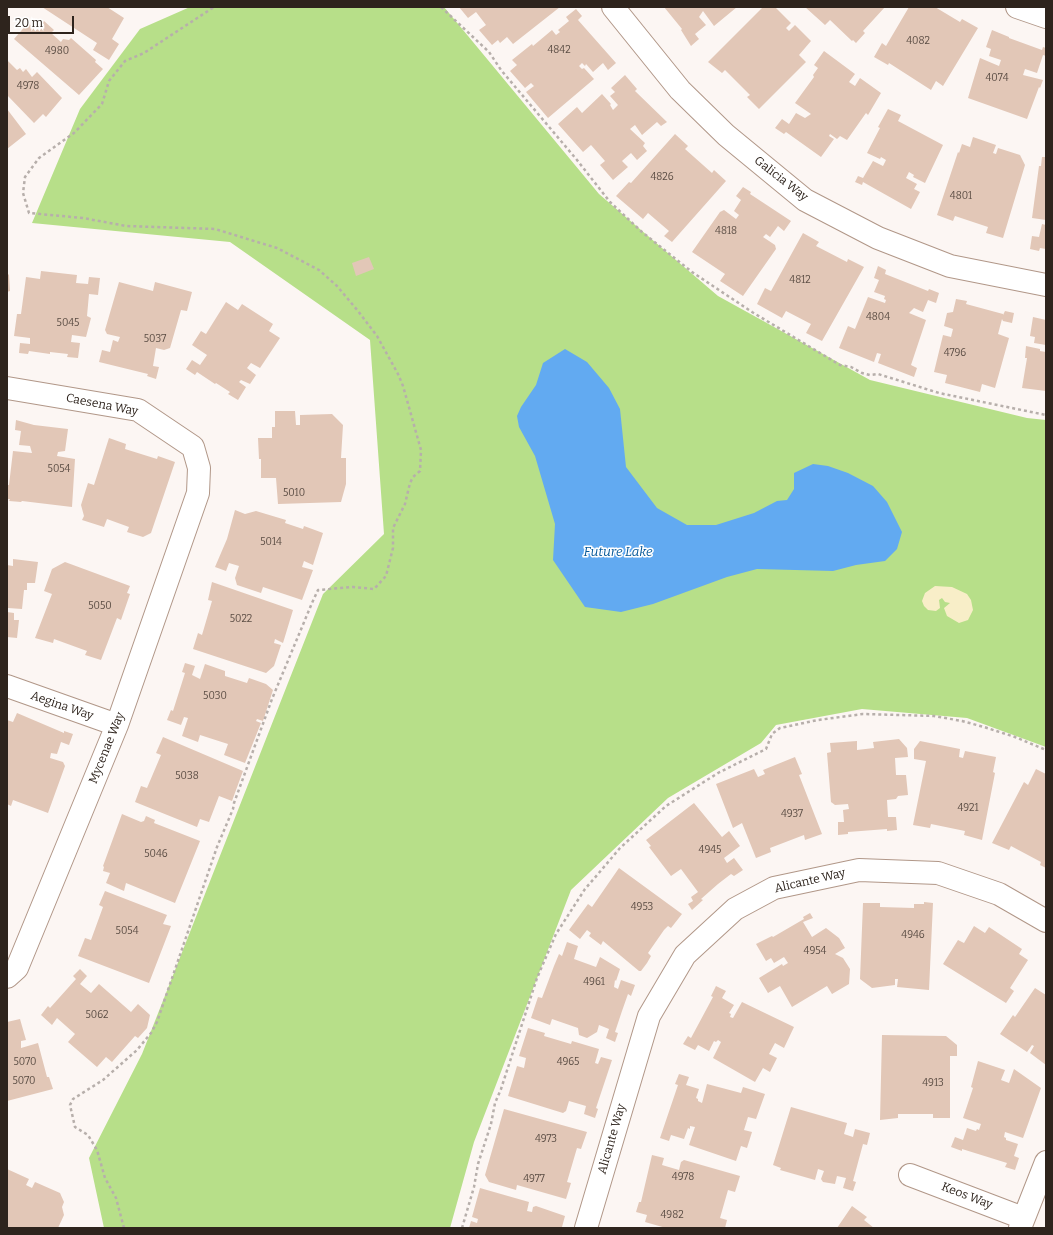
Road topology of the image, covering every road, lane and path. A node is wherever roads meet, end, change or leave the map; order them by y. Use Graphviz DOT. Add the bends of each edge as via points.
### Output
graph roads {
  1 [pos="214,7"];
  2 [pos="440,7"];
  3 [pos="613,7"];
  4 [pos="1017,7"];
  5 [pos="1046,16"];
  6 [pos="1046,285"];
  7 [pos="7,388"];
  8 [pos="1046,415"];
  9 [pos="191,511"];
  10 [pos="7,686"];
  11 [pos="117,725"];
  12 [pos="1046,750"];
  13 [pos="1046,922"];
  14 [pos="7,977"];
  15 [pos="1046,1162"];
  16 [pos="910,1175"];
  17 [pos="1022,1223"];
  18 [pos="124,1228"];
  19 [pos="462,1228"];
  20 [pos="586,1228"];
  1 -- 18 [label="path" via="144,53 125,61 109,81 102,104 74,133 39,158 25,177 23,193 29,213 83,218 126,226 215,229 277,248 319,270 358,311 377,336 398,374 421,450 420,471 413,476 405,504 393,528 393,548 386,576 374,589 352,587 318,590 272,699 151,1033 137,1050 103,1080 73,1099 70,1105 75,1127 88,1135 97,1150 105,1178 116,1198"];
  2 -- 8 [label="path" via="489,52 610,202 642,232 692,272 742,306 840,365 852,367 862,373 878,374 939,393"];
  3 -- 6 [label="street, Galicia Way" via="680,90 726,135 805,200 878,238 950,266"];
  4 -- 5 [label="street"];
  7 -- 9 [label="street, Caesena Way" via="138,410 193,447 199,468 198,493"];
  9 -- 11 [label="street, Mycenae Way"];
  10 -- 11 [label="street, Aegina Way"];
  11 -- 14 [label="street, Mycenae Way" via="17,968"];
  12 -- 19 [label="path" via="990,729 934,716 864,714 818,720 780,728 772,734 766,749 718,774 666,806 620,848 585,889 556,934 537,978 495,1103"];
  13 -- 20 [label="street, Alicante Way" via="999,894 938,873 859,870 774,888 734,909 685,955 649,1016"];
  15 -- 17 [label="street"];
  16 -- 17 [label="street, Keos Way"];
}
